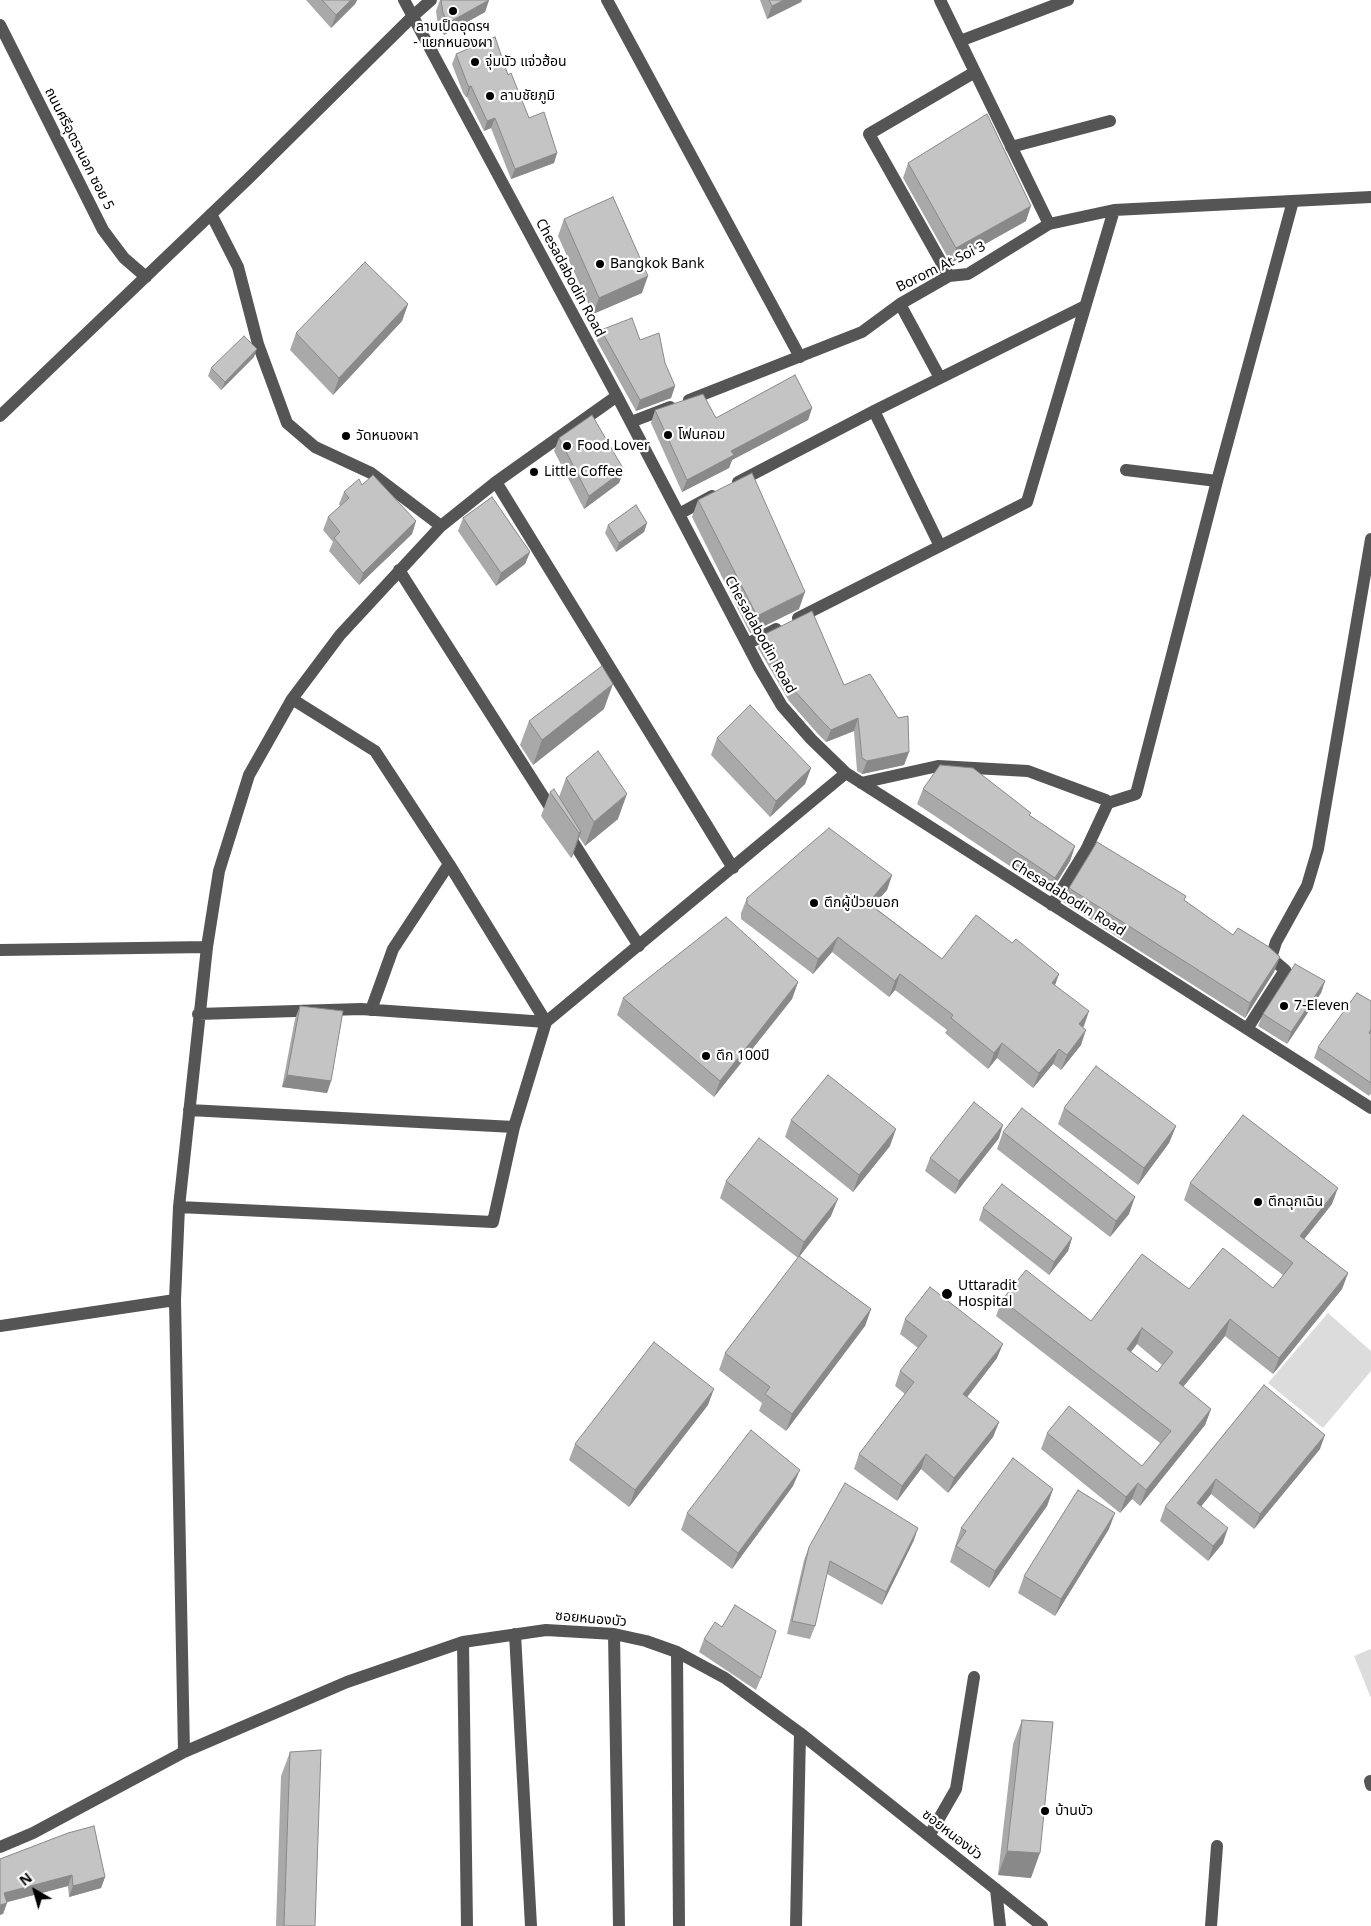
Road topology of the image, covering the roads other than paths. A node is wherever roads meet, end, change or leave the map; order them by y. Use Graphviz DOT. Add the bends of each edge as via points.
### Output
graph roads {
  1 [pos="404,0"];
  2 [pos="431,0"];
  3 [pos="607,0"];
  4 [pos="940,0"];
  5 [pos="1068,0"];
  6 [pos="413,16"];
  7 [pos="0,25"];
  8 [pos="960,41"];
  9 [pos="975,72"];
  10 [pos="1110,121"];
  11 [pos="1011,148"];
  12 [pos="1371,197"];
  13 [pos="1293,201"];
  14 [pos="1114,210"];
  15 [pos="211,214"];
  16 [pos="1049,224"];
  17 [pos="949,276"];
  18 [pos="146,277"];
  19 [pos="900,304"];
  20 [pos="1085,306"];
  21 [pos="800,357"];
  22 [pos="940,378"];
  23 [pos="617,396"];
  24 [pos="874,411"];
  25 [pos="0,416"];
  26 [pos="631,422"];
  27 [pos="1126,470"];
  28 [pos="1217,481"];
  29 [pos="496,482"];
  30 [pos="679,514"];
  31 [pos="440,526"];
  32 [pos="1371,539"];
  33 [pos="940,546"];
  34 [pos="399,570"];
  35 [pos="747,644"];
  36 [pos="292,698"];
  37 [pos="846,773"];
  38 [pos="861,783"];
  39 [pos="1108,803"];
  40 [pos="449,864"];
  41 [pos="733,868"];
  42 [pos="1052,905"];
  43 [pos="639,946"];
  44 [pos="207,947"];
  45 [pos="0,950"];
  46 [pos="371,1010"];
  47 [pos="198,1014"];
  48 [pos="546,1022"];
  49 [pos="1247,1029"];
  50 [pos="1371,1108"];
  51 [pos="189,1110"];
  52 [pos="514,1127"];
  53 [pos="179,1207"];
  54 [pos="175,1300"];
  55 [pos="0,1326"];
  56 [pos="515,1634"];
  57 [pos="614,1634"];
  58 [pos="464,1642"];
  59 [pos="677,1652"];
  60 [pos="974,1677"];
  61 [pos="800,1733"];
  62 [pos="184,1752"];
  63 [pos="929,1836"];
  64 [pos="1217,1846"];
  65 [pos="0,1847"];
  66 [pos="996,1889"];
  67 [pos="467,1926"];
  68 [pos="531,1926"];
  69 [pos="619,1926"];
  70 [pos="680,1926"];
  71 [pos="796,1926"];
  72 [pos="1000,1926"];
  73 [pos="1042,1926"];
  74 [pos="1211,1926"];
  1 -- 6 [label="street, Chesadabodin Road"];
  2 -- 6 [label="street"];
  3 -- 21 [label="street"];
  4 -- 8 [label="street"];
  5 -- 8 [label="street"];
  6 -- 15 [label="street"];
  6 -- 23 [label="street, Chesadabodin Road"];
  7 -- 18 [label="street, ถนนศรีอุตรานอก ซอย 5" via="103,230 124,258"];
  8 -- 9 [label="street"];
  9 -- 11 [label="street"];
  9 -- 17 [label="street" via="869,134"];
  10 -- 11 [label="street"];
  11 -- 16 [label="street"];
  12 -- 13 [label="street, Borom At Soi 3"];
  13 -- 14 [label="street, Borom At Soi 3"];
  13 -- 28 [label="street"];
  14 -- 16 [label="street, Borom At Soi 3"];
  14 -- 20 [label="street"];
  15 -- 18 [label="street"];
  15 -- 31 [label="street" via="238,267 258,344 287,423 315,447 371,473"];
  16 -- 17 [label="street, Borom At Soi 3" via="968,274"];
  17 -- 19 [label="street, Borom At Soi 3"];
  18 -- 25 [label="street"];
  19 -- 21 [label="street, Borom At Soi 3" via="862,332"];
  19 -- 22 [label="street"];
  20 -- 22 [label="street"];
  20 -- 33 [label="street" via="1027,502"];
  21 -- 26 [label="street, Borom At Soi 3"];
  22 -- 24 [label="street"];
  23 -- 26 [label="street, Chesadabodin Road"];
  23 -- 29 [label="street"];
  24 -- 30 [label="street"];
  24 -- 33 [label="street"];
  26 -- 30 [label="street, Chesadabodin Road"];
  27 -- 28 [label="street"];
  28 -- 39 [label="street" via="1136,794"];
  29 -- 31 [label="street"];
  29 -- 41 [label="street"];
  30 -- 35 [label="street, Chesadabodin Road"];
  31 -- 34 [label="street"];
  32 -- 49 [label="street" via="1318,849 1307,886 1276,942 1271,958 1285,970"];
  33 -- 35 [label="street"];
  34 -- 36 [label="street" via="340,635"];
  34 -- 43 [label="street"];
  35 -- 37 [label="street, Chesadabodin Road" via="782,706"];
  36 -- 40 [label="street" via="375,751"];
  36 -- 44 [label="street" via="249,775 219,871"];
  37 -- 38 [label="street, Chesadabodin Road"];
  37 -- 41 [label="street"];
  38 -- 39 [label="street" via="938,766 1028,770"];
  38 -- 42 [label="street, Chesadabodin Road"];
  39 -- 42 [label="street" via="1086,850"];
  40 -- 46 [label="street" via="393,949"];
  40 -- 48 [label="street"];
  41 -- 43 [label="street"];
  42 -- 49 [label="street, Chesadabodin Road"];
  43 -- 48 [label="street"];
  44 -- 45 [label="street"];
  44 -- 47 [label="street"];
  46 -- 47 [label="street"];
  46 -- 48 [label="street"];
  47 -- 51 [label="street"];
  48 -- 52 [label="street"];
  49 -- 50 [label="street, Chesadabodin Road"];
  51 -- 52 [label="street"];
  51 -- 53 [label="street"];
  52 -- 53 [label="street" via="493,1222"];
  53 -- 54 [label="street"];
  54 -- 55 [label="street"];
  54 -- 62 [label="street"];
  56 -- 57 [label="street, ซอยหนองบัว" via="546,1630"];
  56 -- 58 [label="street, ซอยหนองบัว"];
  56 -- 68 [label="street"];
  57 -- 59 [label="street, ซอยหนองบัว"];
  57 -- 69 [label="street"];
  58 -- 62 [label="street, ซอยหนองบัว" via="347,1682"];
  58 -- 67 [label="street"];
  59 -- 61 [label="street, ซอยหนองบัว" via="725,1678"];
  59 -- 70 [label="street"];
  60 -- 63 [label="street" via="956,1789"];
  61 -- 63 [label="street, ซอยหนองบัว"];
  61 -- 71 [label="street"];
  62 -- 65 [label="street, ซอยหนองบัว" via="33,1833"];
  63 -- 66 [label="street, ซอยหนองบัว"];
  64 -- 74 [label="street"];
  66 -- 72 [label="street"];
  66 -- 73 [label="street, ซอยหนองบัว"];
}
